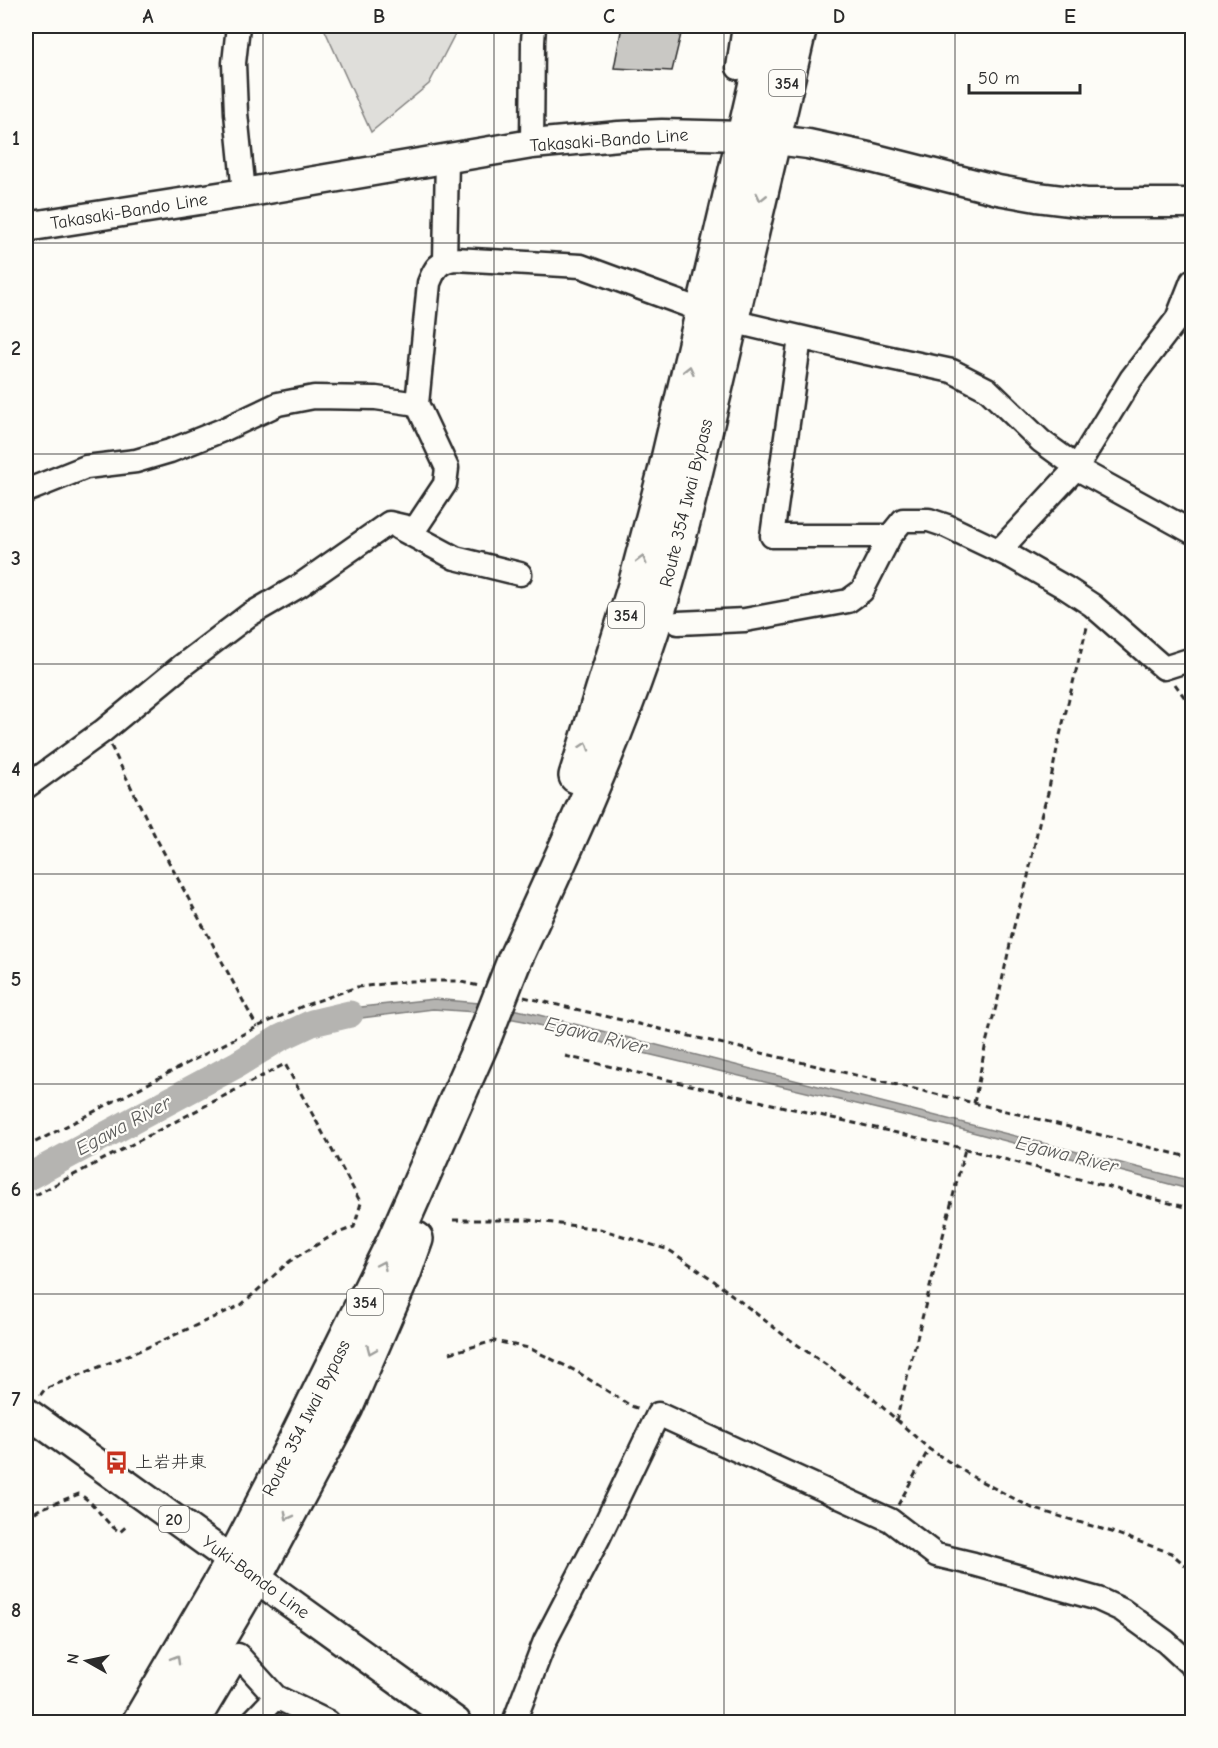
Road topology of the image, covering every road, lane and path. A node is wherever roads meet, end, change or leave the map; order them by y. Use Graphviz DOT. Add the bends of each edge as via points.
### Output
graph roads {
  1 [pos="238,26"];
  2 [pos="534,26"];
  3 [pos="744,26"];
  4 [pos="769,26"];
  5 [pos="800,26"];
  6 [pos="738,68"];
  7 [pos="759,138"];
  8 [pos="532,144"];
  9 [pos="447,159"];
  10 [pos="244,193"];
  11 [pos="1192,203"];
  12 [pos="26,227"];
  13 [pos="445,261"];
  14 [pos="1192,281"];
  15 [pos="717,316"];
  16 [pos="800,338"];
  17 [pos="417,404"];
  18 [pos="1077,467"];
  19 [pos="26,491"];
  20 [pos="389,523"];
  21 [pos="1192,532"];
  22 [pos="890,536"];
  23 [pos="999,551"];
  24 [pos="520,574"];
  25 [pos="1092,605"];
  26 [pos="678,623"];
  27 [pos="1192,659"];
  28 [pos="1164,668"];
  29 [pos="1192,708"];
  30 [pos="103,731"];
  31 [pos="26,787"];
  32 [pos="480,986"];
  33 [pos="514,994"];
  34 [pos="257,1026"];
  35 [pos="565,1056"];
  36 [pos="974,1102"];
  37 [pos="26,1148"];
  38 [pos="966,1149"];
  39 [pos="1192,1158"];
  40 [pos="26,1200"];
  41 [pos="1192,1209"];
  42 [pos="453,1220"];
  43 [pos="450,1353"];
  44 [pos="27,1413"];
  45 [pos="658,1414"];
  46 [pos="896,1421"];
  47 [pos="929,1449"];
  48 [pos="26,1518"];
  49 [pos="890,1520"];
  50 [pos="128,1525"];
  51 [pos="244,1569"];
  52 [pos="1192,1571"];
  53 [pos="1192,1666"];
  54 [pos="276,1697"];
  55 [pos="139,1722"];
  56 [pos="170,1722"];
  57 [pos="198,1722"];
  58 [pos="252,1722"];
  59 [pos="278,1722"];
  60 [pos="328,1722"];
  61 [pos="456,1722"];
  62 [pos="514,1722"];
  1 -- 10 [label="street" via="234,73"];
  2 -- 8 [label="street"];
  3 -- 6 [label="street"];
  4 -- 7 [label="highway, Route 354 Iwai Bypass / 354"];
  5 -- 7 [label="highway, Route 354 Iwai Bypass / 354"];
  7 -- 8 [label="main road, Takasaki-Bando Line" via="641,135"];
  7 -- 11 [label="main road, Takasaki-Bando Line" via="833,149 1037,197 1086,203"];
  7 -- 15 [label="highway, Route 354 Iwai Bypass / 354"];
  8 -- 9 [label="main road, Takasaki-Bando Line"];
  9 -- 10 [label="main road, Takasaki-Bando Line"];
  9 -- 13 [label="street"];
  10 -- 12 [label="main road, Takasaki-Bando Line"];
  13 -- 15 [label="street" via="580,266"];
  13 -- 17 [label="street" via="434,269 429,283"];
  14 -- 18 [label="street" via="1177,319 1131,380"];
  15 -- 16 [label="street"];
  15 -- 51 [label="highway, Route 354 Iwai Bypass / 354, bridge" via="669,573 621,717 483,1038 458,1127 404,1273 346,1407"];
  16 -- 18 [label="street" via="952,371 987,389 1041,441"];
  16 -- 22 [label="street" via="772,536"];
  17 -- 19 [label="street" via="314,397 278,404 170,451 136,461 86,467"];
  17 -- 20 [label="street" via="447,468 445,484 415,529"];
  18 -- 21 [label="street"];
  18 -- 23 [label="street"];
  20 -- 24 [label="street" via="455,558"];
  20 -- 30 [label="street" via="299,586 249,615"];
  22 -- 23 [label="street" via="903,520 929,520"];
  22 -- 26 [label="street" via="862,591 848,601 745,620"];
  23 -- 25 [label="street"];
  25 -- 28 [label="street"];
  25 -- 36 [label="path"];
  27 -- 28 [label="street"];
  28 -- 29 [label="path"];
  30 -- 31 [label="street"];
  30 -- 34 [label="path"];
  32 -- 34 [label="path" via="457,981 411,981 357,987"];
  33 -- 36 [label="path"];
  34 -- 37 [label="path"];
  35 -- 38 [label="path"];
  36 -- 39 [label="path"];
  38 -- 41 [label="path"];
  38 -- 46 [label="path"];
  40 -- 44 [label="path" via="285,1064 361,1203 354,1227 290,1261 241,1305 45,1389"];
  42 -- 46 [label="path" via="528,1220 600,1229 669,1250 869,1395"];
  43 -- 45 [label="path" via="494,1341 529,1348 576,1371 631,1406"];
  44 -- 51 [label="main road, Yuki-Bando Line / 20"];
  45 -- 49 [label="street"];
  45 -- 62 [label="street" via="545,1641"];
  46 -- 47 [label="path"];
  47 -- 49 [label="path"];
  47 -- 52 [label="path" via="1032,1508 1171,1553"];
  48 -- 50 [label="path" via="80,1494 110,1526 120,1532"];
  49 -- 53 [label="street" via="936,1555 1098,1599 1122,1610"];
  55 -- 51 [label="highway, Route 354 Iwai Bypass / 354, one-way"];
  51 -- 56 [label="highway, Route 354 Iwai Bypass / 354"];
  51 -- 61 [label="main road, Yuki-Bando Line / 20"];
  54 -- 57 [label="street" via="238,1655"];
  54 -- 58 [label="street"];
  54 -- 59 [label="street"];
  54 -- 60 [label="street"];
}
